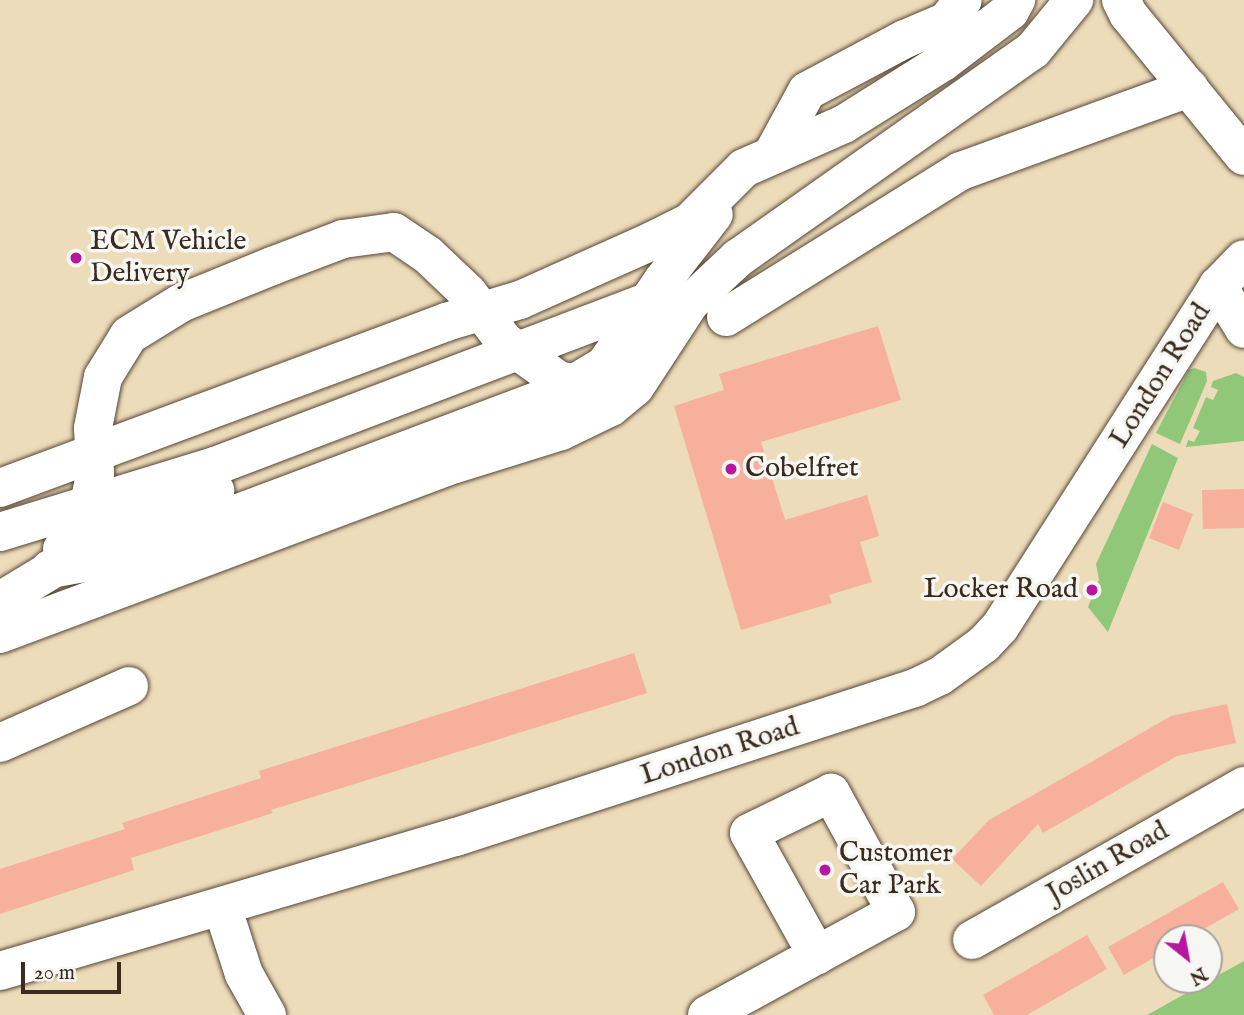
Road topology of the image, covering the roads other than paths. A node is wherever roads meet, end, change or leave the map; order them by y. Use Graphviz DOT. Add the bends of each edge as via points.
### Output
graph roads {
  1 [pos="963,0"];
  2 [pos="1016,0"];
  3 [pos="1074,0"];
  4 [pos="1121,0"];
  5 [pos="1189,88"];
  6 [pos="1244,156"];
  7 [pos="758,162"];
  8 [pos="685,252"];
  9 [pos="1244,259"];
  10 [pos="1217,286"];
  11 [pos="661,314"];
  12 [pos="726,317"];
  13 [pos="1244,329"];
  14 [pos="626,334"];
  15 [pos="509,340"];
  16 [pos="575,383"];
  17 [pos="95,457"];
  18 [pos="0,488"];
  19 [pos="89,505"];
  20 [pos="0,532"];
  21 [pos="67,555"];
  22 [pos="0,575"];
  23 [pos="0,601"];
  24 [pos="0,634"];
  25 [pos="129,686"];
  26 [pos="0,743"];
  27 [pos="1244,786"];
  28 [pos="222,906"];
  29 [pos="972,940"];
  30 [pos="817,955"];
  31 [pos="0,971"];
  32 [pos="267,1015"];
  33 [pos="706,1015"];
  1 -- 7 [label="street" via="947,21 807,91"];
  2 -- 7 [label="street" via="1010,11 943,62 844,124"];
  3 -- 11 [label="street" via="1033,50 738,258 690,303"];
  4 -- 5 [label="street"];
  5 -- 6 [label="street"];
  5 -- 12 [label="street" via="961,171"];
  7 -- 8 [label="street"];
  7 -- 15 [label="street" via="690,222 566,282"];
  8 -- 11 [label="street"];
  8 -- 15 [label="street"];
  9 -- 10 [label="street, London Road"];
  10 -- 13 [label="street"];
  10 -- 28 [label="street, London Road" via="1000,627 984,645 940,676 698,760"];
  11 -- 14 [label="street"];
  11 -- 15 [label="street"];
  11 -- 16 [label="street" via="638,359 591,387"];
  11 -- 24 [label="street" via="657,358 635,387 611,407 561,431 455,464"];
  14 -- 15 [label="street"];
  14 -- 16 [label="street" via="605,365"];
  15 -- 16 [label="street" via="558,380"];
  15 -- 17 [label="street" via="164,452"];
  15 -- 17 [label="street" via="428,255 394,232 343,239 181,303 129,335 103,377 93,428"];
  15 -- 19 [label="street" via="215,466"];
  15 -- 21 [label="street"];
  16 -- 21 [label="street" via="367,467 124,556"];
  17 -- 18 [label="street"];
  17 -- 19 [label="street"];
  19 -- 20 [label="street"];
  19 -- 21 [label="street"];
  21 -- 22 [label="street"];
  21 -- 23 [label="street"];
  25 -- 26 [label="street"];
  27 -- 29 [label="street, Joslin Road"];
  28 -- 31 [label="street, London Road"];
  28 -- 32 [label="street" via="244,974"];
  30 -- 33 [label="street"];
}
